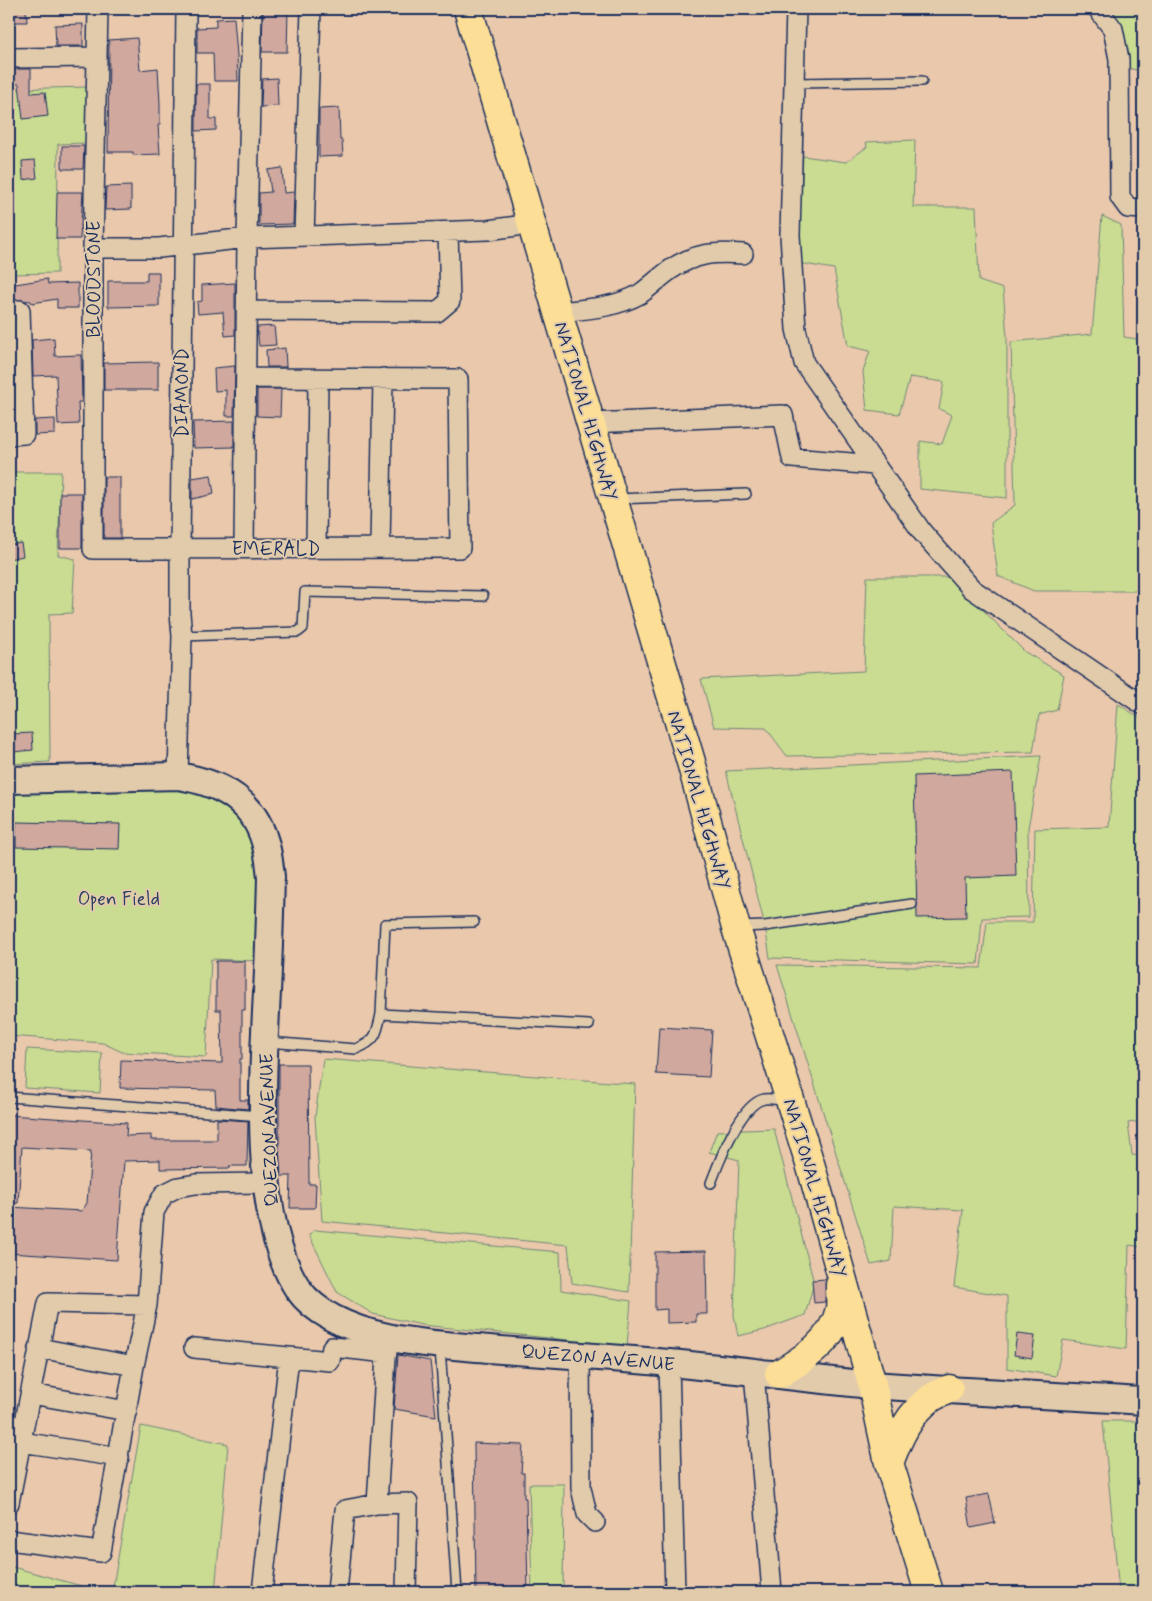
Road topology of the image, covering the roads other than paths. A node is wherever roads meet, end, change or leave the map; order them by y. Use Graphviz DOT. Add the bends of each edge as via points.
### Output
graph roads {
  1 [pos="98,9"];
  2 [pos="186,9"];
  3 [pos="252,9"];
  4 [pos="311,9"];
  5 [pos="468,9"];
  6 [pos="796,9"];
  7 [pos="1098,9"];
  8 [pos="96,57"];
  9 [pos="9,58"];
  10 [pos="922,81"];
  11 [pos="794,83"];
  12 [pos="1143,209"];
  13 [pos="531,224"];
  14 [pos="448,232"];
  15 [pos="304,236"];
  16 [pos="247,238"];
  17 [pos="182,245"];
  18 [pos="92,248"];
  19 [pos="743,254"];
  20 [pos="9,310"];
  21 [pos="248,311"];
  22 [pos="558,312"];
  23 [pos="246,378"];
  24 [pos="383,378"];
  25 [pos="318,379"];
  26 [pos="590,423"];
  27 [pos="9,434"];
  28 [pos="875,465"];
  29 [pos="746,494"];
  30 [pos="613,499"];
  31 [pos="380,547"];
  32 [pos="93,548"];
  33 [pos="180,548"];
  34 [pos="244,548"];
  35 [pos="316,548"];
  36 [pos="483,596"];
  37 [pos="182,636"];
  38 [pos="1143,705"];
  39 [pos="178,776"];
  40 [pos="9,780"];
  41 [pos="912,904"];
  42 [pos="474,922"];
  43 [pos="736,928"];
  44 [pos="381,1014"];
  45 [pos="589,1025"];
  46 [pos="265,1042"];
  47 [pos="9,1097"];
  48 [pos="790,1101"];
  49 [pos="263,1117"];
  50 [pos="267,1183"];
  51 [pos="711,1183"];
  52 [pos="840,1269"];
  53 [pos="147,1305"];
  54 [pos="387,1345"];
  55 [pos="440,1345"];
  56 [pos="39,1348"];
  57 [pos="194,1348"];
  58 [pos="580,1356"];
  59 [pos="289,1358"];
  60 [pos="669,1363"];
  61 [pos="134,1366"];
  62 [pos="766,1373"];
  63 [pos="872,1384"];
  64 [pos="949,1389"];
  65 [pos="31,1394"];
  66 [pos="1143,1401"];
  67 [pos="127,1411"];
  68 [pos="20,1442"];
  69 [pos="119,1457"];
  70 [pos="890,1464"];
  71 [pos="9,1503"];
  72 [pos="377,1504"];
  73 [pos="596,1522"];
  74 [pos="9,1540"];
  75 [pos="262,1592"];
  76 [pos="337,1592"];
  77 [pos="406,1592"];
  78 [pos="456,1592"];
  79 [pos="675,1592"];
  80 [pos="772,1592"];
  81 [pos="930,1592"];
  1 -- 8 [label="street, BLOODSTONE"];
  2 -- 17 [label="street, DIAMOND"];
  3 -- 16 [label="street"];
  4 -- 15 [label="street"];
  5 -- 13 [label="main road, NATIONAL HIGHWAY"];
  6 -- 11 [label="street"];
  7 -- 12 [label="street" via="1112,29 1119,59 1120,197 1128,208"];
  8 -- 9 [label="street"];
  8 -- 18 [label="street, BLOODSTONE"];
  10 -- 11 [label="lane"];
  11 -- 28 [label="street" via="790,235 796,329 804,364"];
  13 -- 14 [label="street"];
  13 -- 22 [label="main road, NATIONAL HIGHWAY"];
  14 -- 15 [label="street"];
  14 -- 21 [label="street" via="450,301 437,312"];
  15 -- 16 [label="street"];
  16 -- 17 [label="street"];
  16 -- 21 [label="street"];
  17 -- 18 [label="street"];
  17 -- 33 [label="street, DIAMOND"];
  18 -- 32 [label="street, BLOODSTONE"];
  19 -- 22 [label="street" via="714,252 692,258 671,269 640,294 613,306"];
  20 -- 27 [label="street" via="20,310 24,434"];
  21 -- 23 [label="street"];
  22 -- 26 [label="main road, NATIONAL HIGHWAY"];
  23 -- 25 [label="street"];
  23 -- 34 [label="street"];
  24 -- 25 [label="street"];
  24 -- 31 [label="street"];
  24 -- 31 [label="street, EMERALD" via="458,379 460,548"];
  25 -- 35 [label="street"];
  26 -- 28 [label="street" via="783,415 792,458"];
  26 -- 30 [label="main road, NATIONAL HIGHWAY"];
  28 -- 38 [label="street" via="922,532 972,589"];
  29 -- 30 [label="lane"];
  30 -- 43 [label="main road, NATIONAL HIGHWAY"];
  31 -- 35 [label="street, EMERALD"];
  32 -- 33 [label="street, EMERALD"];
  33 -- 34 [label="street, EMERALD"];
  33 -- 37 [label="street, DIAMOND"];
  34 -- 35 [label="street, EMERALD"];
  36 -- 37 [label="lane" via="306,592 303,628 298,632"];
  37 -- 39 [label="street, DIAMOND"];
  39 -- 40 [label="main road, QUEZON AVENUE"];
  39 -- 46 [label="main road, QUEZON AVENUE" via="215,785 231,793 250,811 268,850 271,877"];
  41 -- 43 [label="lane"];
  42 -- 44 [label="lane" via="385,924"];
  43 -- 48 [label="main road, NATIONAL HIGHWAY"];
  44 -- 45 [label="lane"];
  44 -- 46 [label="lane" via="377,1032 368,1044 356,1049"];
  46 -- 49 [label="main road, QUEZON AVENUE"];
  47 -- 49 [label="lane"];
  48 -- 51 [label="lane" via="764,1099 749,1108 724,1147"];
  48 -- 52 [label="main road, NATIONAL HIGHWAY"];
  49 -- 50 [label="main road, QUEZON AVENUE"];
  50 -- 53 [label="street" via="196,1184 178,1187 164,1194 154,1212"];
  50 -- 54 [label="main road, QUEZON AVENUE" via="280,1251 299,1290 334,1320"];
  52 -- 62 [label="main road" via="840,1309 832,1329 805,1358"];
  52 -- 63 [label="main road, NATIONAL HIGHWAY"];
  53 -- 56 [label="street" via="48,1302"];
  53 -- 61 [label="street"];
  54 -- 55 [label="main road, QUEZON AVENUE"];
  54 -- 59 [label="street" via="332,1347 330,1361"];
  54 -- 72 [label="street"];
  55 -- 58 [label="main road, QUEZON AVENUE"];
  55 -- 78 [label="lane"];
  56 -- 61 [label="street"];
  56 -- 65 [label="street"];
  57 -- 59 [label="street"];
  58 -- 60 [label="main road, QUEZON AVENUE"];
  58 -- 73 [label="street" via="581,1488 586,1514"];
  59 -- 75 [label="street"];
  60 -- 62 [label="main road, QUEZON AVENUE"];
  60 -- 79 [label="street"];
  61 -- 67 [label="street"];
  62 -- 63 [label="main road, QUEZON AVENUE"];
  62 -- 80 [label="street"];
  63 -- 64 [label="main road, QUEZON AVENUE"];
  63 -- 70 [label="main road, NATIONAL HIGHWAY"];
  64 -- 66 [label="main road, QUEZON AVENUE"];
  64 -- 70 [label="main road" via="931,1398 911,1419 897,1442"];
  65 -- 67 [label="street"];
  65 -- 68 [label="street"];
  67 -- 69 [label="street"];
  68 -- 69 [label="street"];
  68 -- 71 [label="street"];
  69 -- 74 [label="street" via="101,1552"];
  70 -- 81 [label="main road, NATIONAL HIGHWAY"];
  72 -- 76 [label="street" via="345,1510"];
  72 -- 77 [label="street" via="408,1503"];
}
